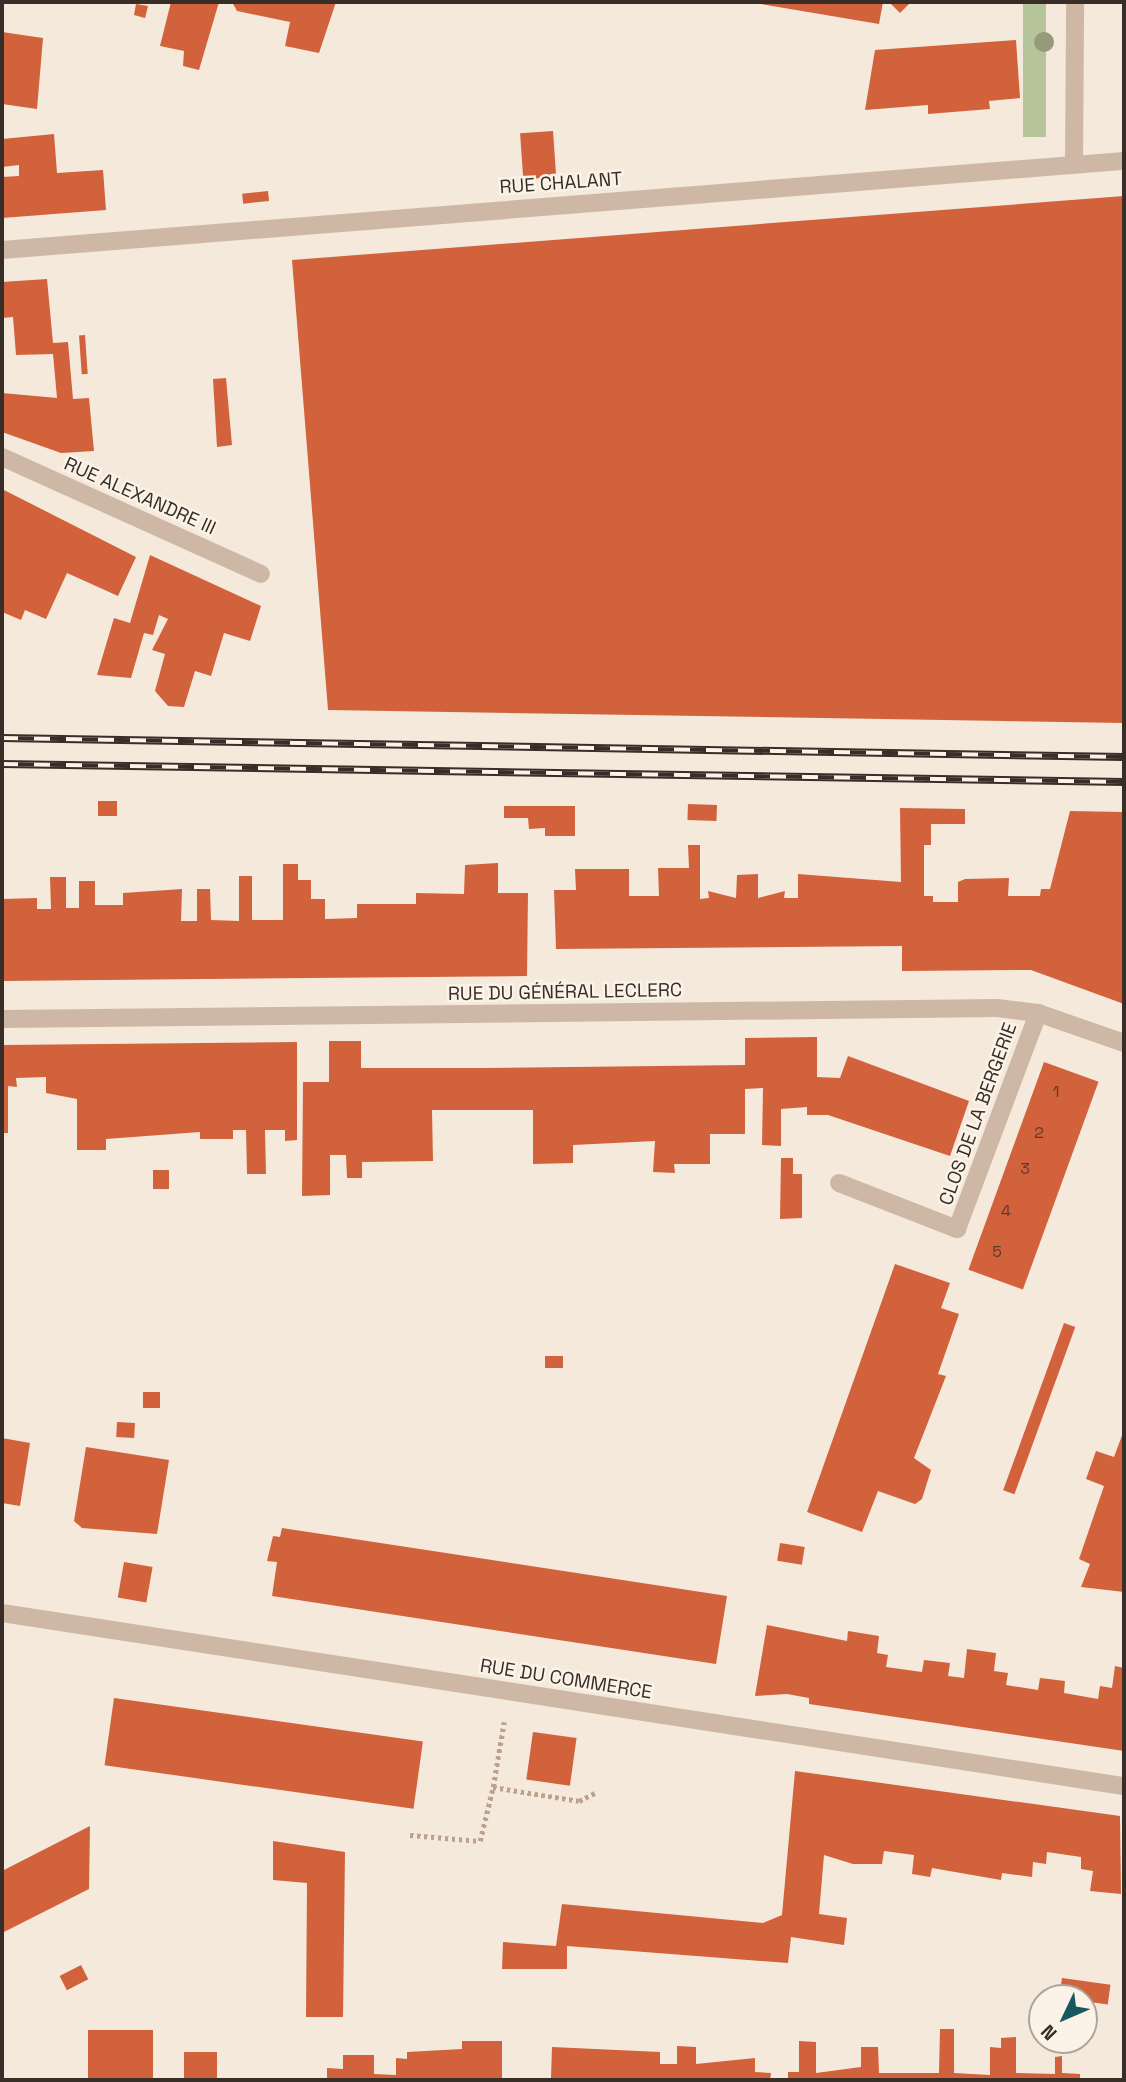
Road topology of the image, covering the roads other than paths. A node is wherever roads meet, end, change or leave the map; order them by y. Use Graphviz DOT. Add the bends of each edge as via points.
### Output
graph roads {
  1 [pos="1074,2"];
  2 [pos="1124,161"];
  3 [pos="1074,164"];
  4 [pos="2,250"];
  5 [pos="2,457"];
  6 [pos="261,574"];
  7 [pos="1038,1013"];
  8 [pos="2,1019"];
  9 [pos="1124,1043"];
  10 [pos="839,1183"];
  11 [pos="2,1613"];
  12 [pos="1124,1786"];
  1 -- 3 [label="street"];
  2 -- 3 [label="street, RUE CHALANT"];
  3 -- 4 [label="street, RUE CHALANT"];
  5 -- 6 [label="street, RUE ALEXANDRE III"];
  7 -- 8 [label="street, RUE DU GÉNÉRAL LECLERC" via="997,1008"];
  7 -- 9 [label="street, RUE DU GÉNÉRAL LECLERC"];
  7 -- 10 [label="street, CLOS DE LA BERGERIE" via="957,1229"];
  11 -- 12 [label="street, RUE DU COMMERCE"];
}
